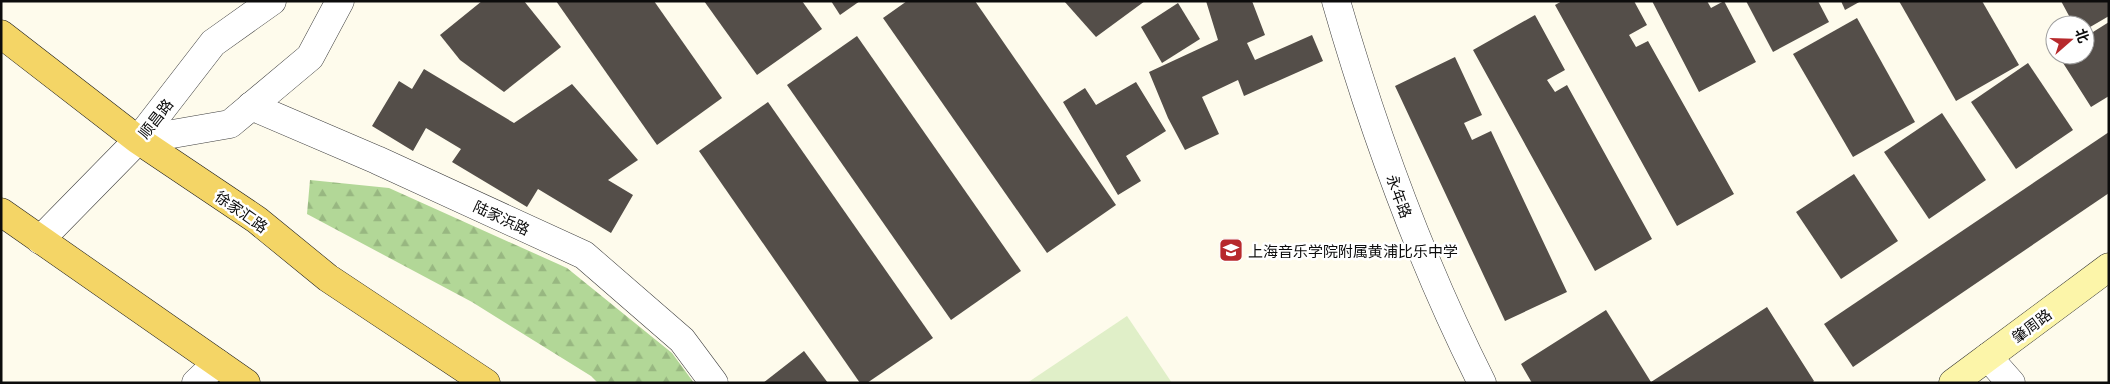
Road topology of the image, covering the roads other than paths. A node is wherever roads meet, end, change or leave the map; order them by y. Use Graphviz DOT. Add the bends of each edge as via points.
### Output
graph roads {
  1 [pos="272,1"];
  2 [pos="340,1"];
  3 [pos="1336,1"];
  4 [pos="1,34"];
  5 [pos="252,106"];
  6 [pos="138,140"];
  7 [pos="1,212"];
  8 [pos="40,240"];
  9 [pos="2109,267"];
  10 [pos="1988,357"];
  11 [pos="217,363"];
  12 [pos="196,383"];
  13 [pos="246,383"];
  14 [pos="486,383"];
  15 [pos="714,383"];
  16 [pos="1482,383"];
  17 [pos="1953,383"];
  18 [pos="2011,383"];
  1 -- 6 [label="street, 顺昌路" via="213,43"];
  2 -- 5 [label="street" via="310,56"];
  3 -- 16 [label="street, 永年路" via="1404,210 1450,320"];
  4 -- 6 [label="main road, 徐家汇路"];
  5 -- 6 [label="street" via="230,124"];
  5 -- 15 [label="street, 陆家浜路" via="584,255 682,340"];
  6 -- 8 [label="street, 顺昌路"];
  6 -- 14 [label="main road, 徐家汇路" via="257,220 328,278"];
  7 -- 8 [label="main road"];
  8 -- 11 [label="main road"];
  9 -- 10 [label="street, 肇周路"];
  10 -- 17 [label="street, 肇周路"];
  10 -- 18 [label="street"];
  11 -- 12 [label="street"];
  11 -- 13 [label="main road"];
}
